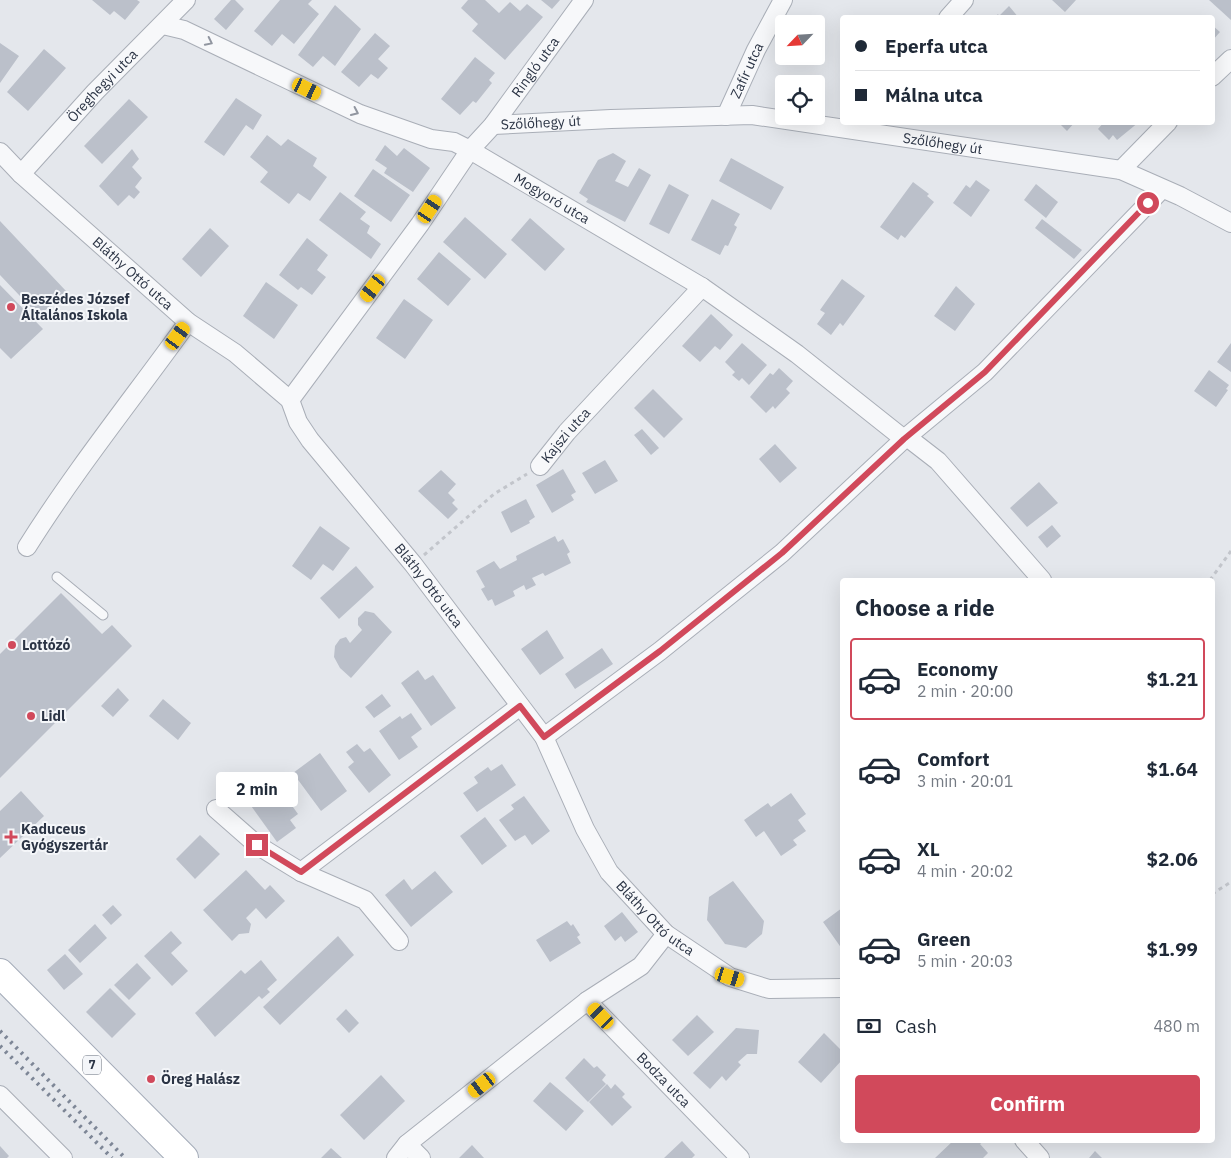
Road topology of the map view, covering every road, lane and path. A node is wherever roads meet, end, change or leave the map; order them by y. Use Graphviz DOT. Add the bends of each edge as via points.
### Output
graph roads {
  1 [pos="186,0"];
  2 [pos="584,0"];
  3 [pos="783,0"];
  4 [pos="964,0"];
  5 [pos="951,15"];
  6 [pos="163,25"];
  7 [pos="1231,59"];
  8 [pos="1215,75"];
  9 [pos="726,116"];
  10 [pos="492,125"];
  11 [pos="840,125"];
  12 [pos="1165,125"];
  13 [pos="851,126"];
  14 [pos="470,150"];
  15 [pos="0,152"];
  16 [pos="1121,170"];
  17 [pos="21,174"];
  18 [pos="1162,189"];
  19 [pos="1231,223"];
  20 [pos="702,287"];
  21 [pos="188,322"];
  22 [pos="290,400"];
  23 [pos="906,438"];
  24 [pos="540,466"];
  25 [pos="27,547"];
  26 [pos="1231,551"];
  27 [pos="413,564"];
  28 [pos="57,577"];
  29 [pos="1040,578"];
  30 [pos="1211,578"];
  31 [pos="104,614"];
  32 [pos="520,706"];
  33 [pos="544,737"];
  34 [pos="216,809"];
  35 [pos="301,872"];
  36 [pos="1231,882"];
  37 [pos="1215,892"];
  38 [pos="666,934"];
  39 [pos="399,941"];
  40 [pos="0,972"];
  41 [pos="840,988"];
  42 [pos="587,1001"];
  43 [pos="0,1095"];
  44 [pos="1027,1143"];
  45 [pos="408,1144"];
  46 [pos="63,1158"];
  47 [pos="184,1158"];
  48 [pos="396,1158"];
  49 [pos="421,1158"];
  50 [pos="740,1158"];
  51 [pos="1040,1158"];
  1 -- 6 [label="street, Öreghegyi utca"];
  2 -- 10 [label="street, Ringló utca"];
  3 -- 9 [label="street, Zafír utca"];
  4 -- 5 [label="street"];
  6 -- 14 [label="street, Mogyoró utca, one-way" via="184,30 360,114 431,139 454,142"];
  6 -- 17 [label="street, Öreghegyi utca" via="95,92"];
  7 -- 8 [label="street"];
  9 -- 10 [label="street, Szőlőhegy út"];
  9 -- 11 [label="street, Szőlőhegy út" via="752,115"];
  10 -- 14 [label="street, Ringló utca"];
  12 -- 16 [label="street"];
  13 -- 16 [label="street, Szőlőhegy út"];
  14 -- 20 [label="street, Mogyoró utca"];
  14 -- 22 [label="street, Ringló utca" via="420,224"];
  15 -- 17 [label="street, Bláthy Ottó utca"];
  16 -- 18 [label="street, Szőlőhegy út"];
  17 -- 21 [label="street, Bláthy Ottó utca"];
  18 -- 19 [label="street, Szőlőhegy út"];
  18 -- 23 [label="street" via="985,372"];
  20 -- 23 [label="street, Mogyoró utca" via="797,354"];
  20 -- 24 [label="street, Kajszi utca" via="567,432"];
  21 -- 22 [label="street, Bláthy Ottó utca" via="236,353"];
  21 -- 25 [label="street" via="61,493"];
  22 -- 27 [label="street, Bláthy Ottó utca" via="298,422 310,440"];
  23 -- 29 [label="street, Mogyoró utca" via="938,461"];
  23 -- 33 [label="street" via="782,553 660,651"];
  24 -- 27 [label="path, Kajszi utca" via="494,494"];
  26 -- 30 [label="path"];
  27 -- 32 [label="street, Bláthy Ottó utca"];
  28 -- 31 [label="lane"];
  32 -- 33 [label="street, Bláthy Ottó utca"];
  32 -- 35 [label="street"];
  33 -- 38 [label="street, Bláthy Ottó utca" via="585,829 609,872"];
  34 -- 35 [label="street" via="257,845"];
  35 -- 39 [label="street" via="364,900"];
  36 -- 37 [label="path"];
  38 -- 41 [label="street, Bláthy Ottó utca" via="730,977 770,989"];
  38 -- 42 [label="street" via="641,966"];
  40 -- 47 [label="main road, 7"];
  42 -- 45 [label="street"];
  42 -- 50 [label="street, Bodza utca"];
  43 -- 46 [label="street"];
  44 -- 51 [label="street"];
  45 -- 48 [label="street"];
  45 -- 49 [label="street"];
}
